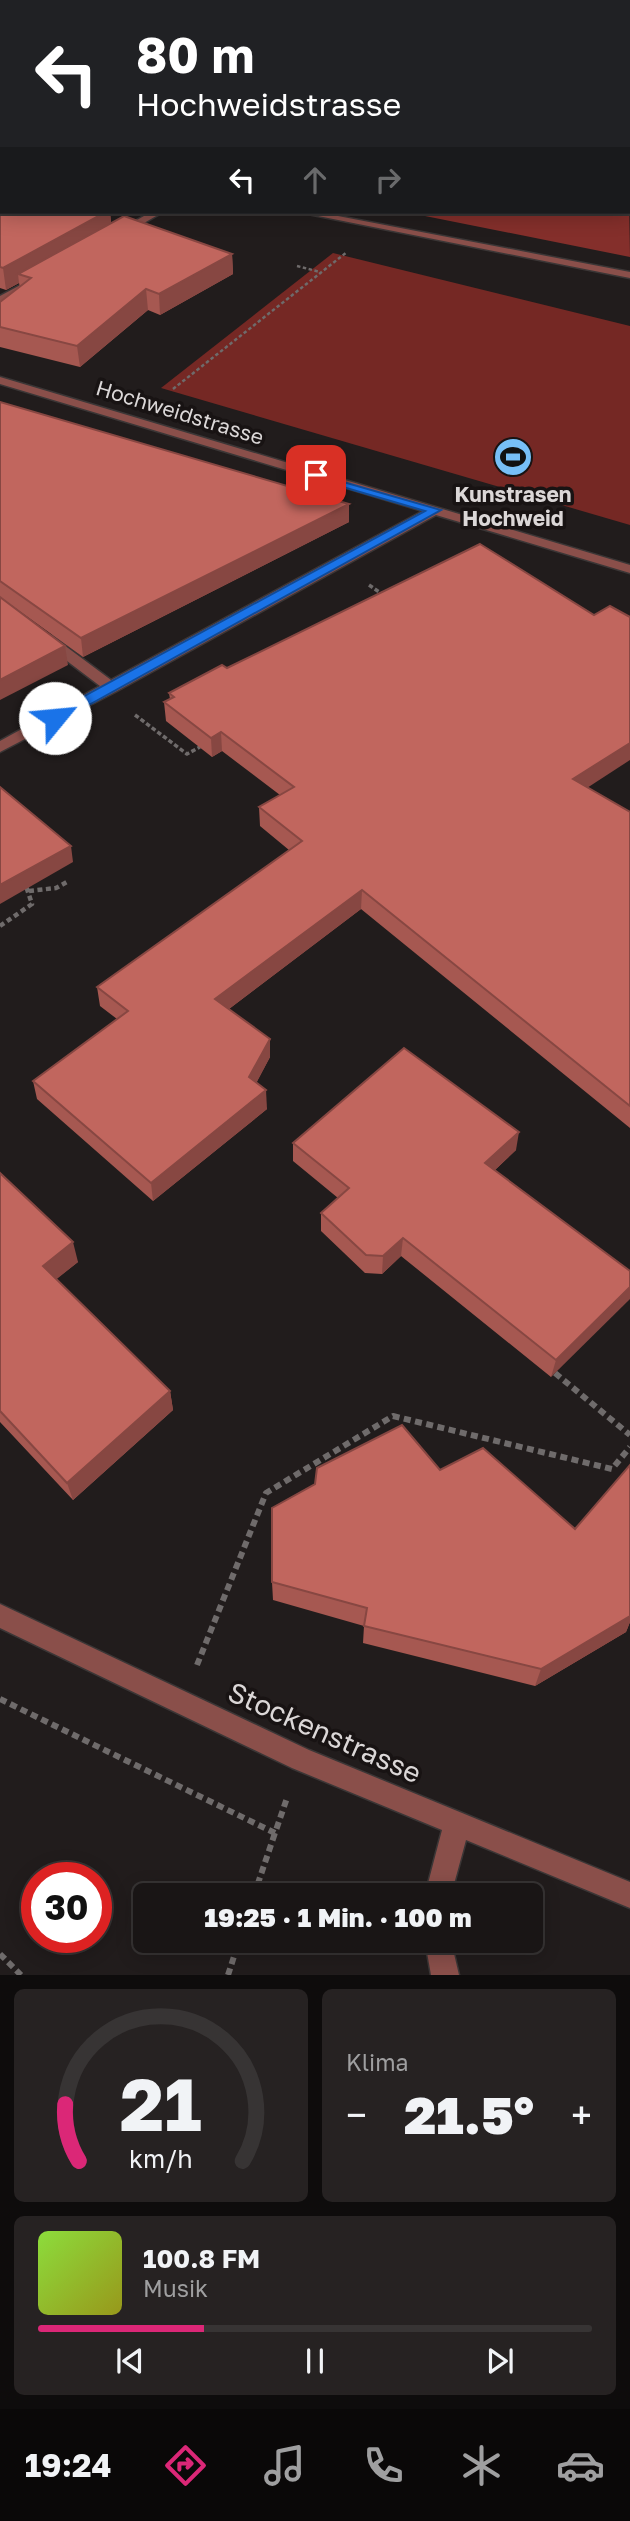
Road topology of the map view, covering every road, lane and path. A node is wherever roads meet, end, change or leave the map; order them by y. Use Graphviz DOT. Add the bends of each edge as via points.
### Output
graph roads {
  1 [pos="154,214"];
  2 [pos="318,214"];
  3 [pos="113,237"];
  4 [pos="356,245"];
  5 [pos="297,266"];
  6 [pos="321,272"];
  7 [pos="45,275"];
  8 [pos="630,275"];
  9 [pos="0,300"];
  10 [pos="0,380"];
  11 [pos="173,389"];
  12 [pos="435,510"];
  13 [pos="630,569"];
  14 [pos="362,580"];
  15 [pos="397,604"];
  16 [pos="34,629"];
  17 [pos="111,688"];
  18 [pos="134,714"];
  19 [pos="0,747"];
  20 [pos="200,747"];
  21 [pos="22,878"];
  22 [pos="67,882"];
  23 [pos="29,891"];
  24 [pos="0,926"];
  25 [pos="555,1373"];
  26 [pos="630,1435"];
  27 [pos="630,1447"];
  28 [pos="0,1616"];
  29 [pos="208,1670"];
  30 [pos="0,1699"];
  31 [pos="301,1759"];
  32 [pos="457,1824"];
  33 [pos="275,1833"];
  34 [pos="258,1883"];
  35 [pos="441,1883"];
  36 [pos="630,1895"];
  37 [pos="235,1953"];
  38 [pos="440,1953"];
  39 [pos="0,1954"];
  40 [pos="21,1975"];
  41 [pos="228,1975"];
  42 [pos="445,1975"];
  1 -- 3 [label="street"];
  2 -- 8 [label="street"];
  4 -- 6 [label="path"];
  5 -- 6 [label="path"];
  6 -- 11 [label="path"];
  7 -- 9 [label="street"];
  10 -- 12 [label="street, Hochweidstrasse"];
  12 -- 13 [label="street, Hochweidstrasse"];
  12 -- 17 [label="street"];
  14 -- 15 [label="path"];
  16 -- 17 [label="street"];
  17 -- 19 [label="street"];
  18 -- 20 [label="path" via="187,754"];
  21 -- 23 [label="path"];
  22 -- 23 [label="path"];
  23 -- 24 [label="path" via="29,909"];
  25 -- 26 [label="path"];
  27 -- 29 [label="path" via="612,1469 393,1416 266,1493 197,1665"];
  28 -- 31 [label="street, Stockenstrasse"];
  30 -- 33 [label="path"];
  31 -- 32 [label="street, Stockenstrasse"];
  31 -- 33 [label="path"];
  32 -- 35 [label="street"];
  32 -- 36 [label="street, Stockenstrasse"];
  33 -- 34 [label="path"];
  37 -- 41 [label="path"];
  38 -- 42 [label="street"];
  39 -- 40 [label="path"];
}
